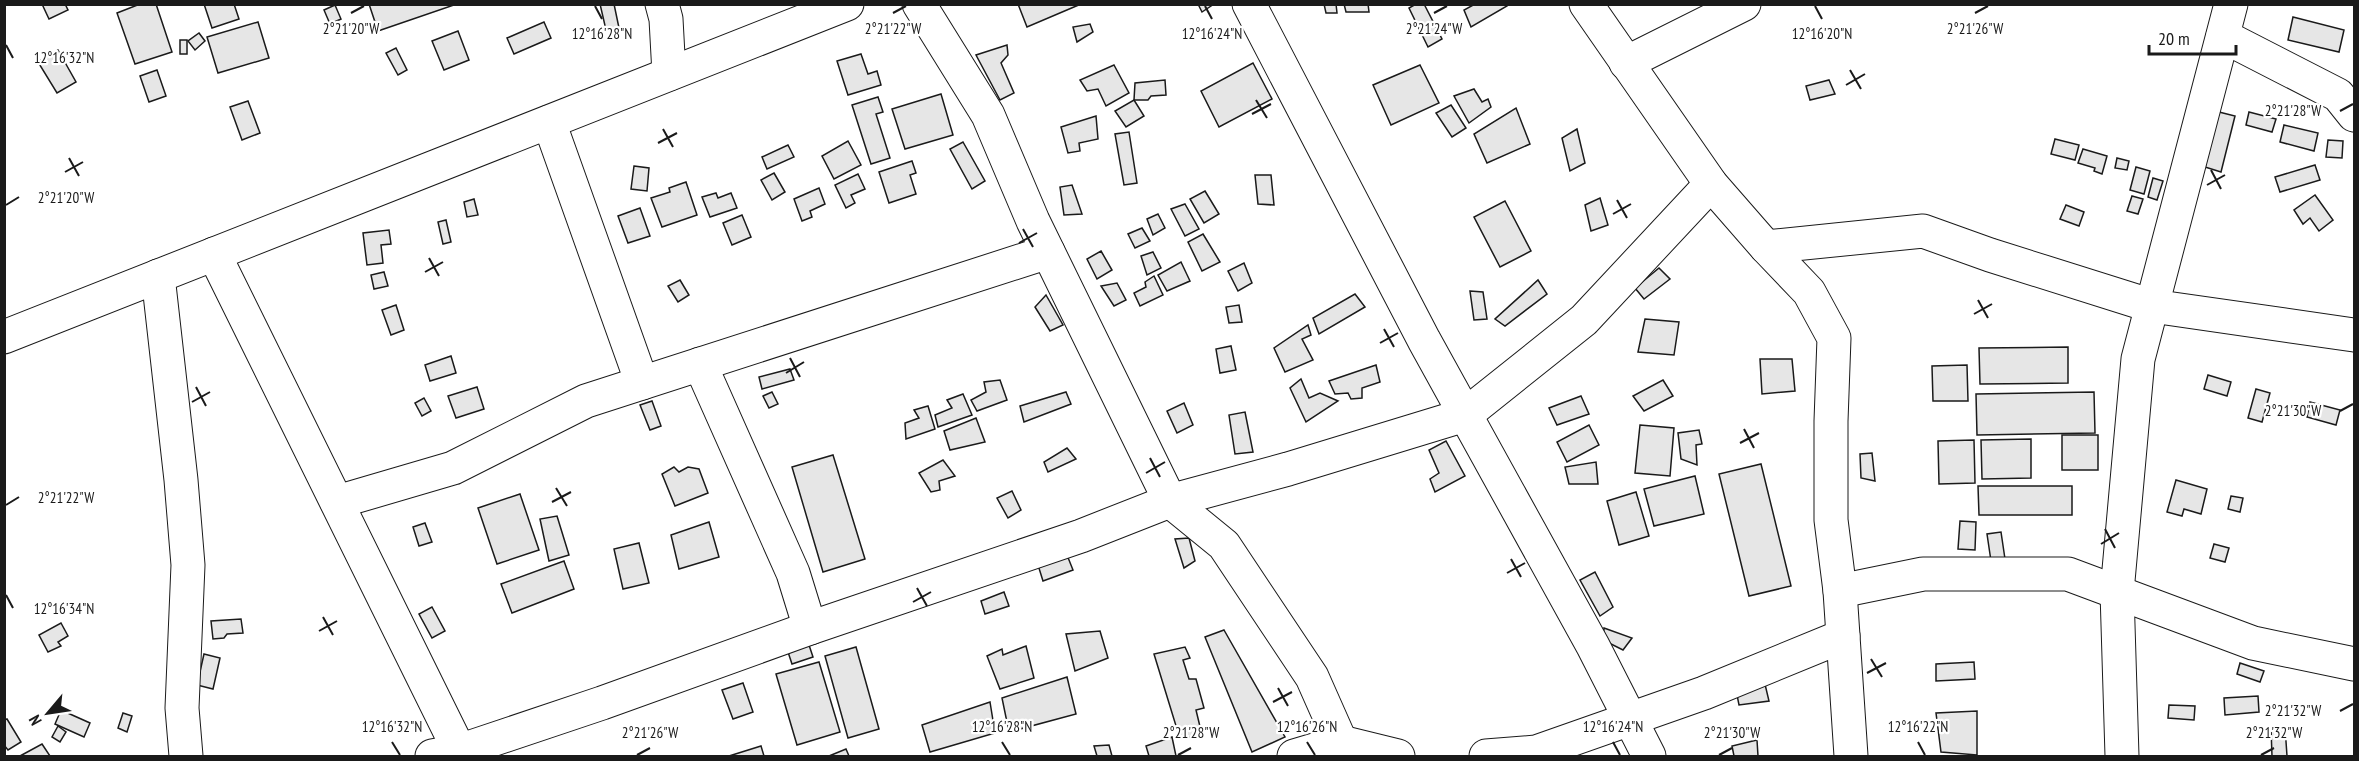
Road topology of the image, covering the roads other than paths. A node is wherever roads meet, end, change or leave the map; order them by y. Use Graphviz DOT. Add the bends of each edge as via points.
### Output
graph roads {
  1 [pos="662,4"];
  2 [pos="847,4"];
  3 [pos="919,4"];
  4 [pos="1249,4"];
  5 [pos="1586,4"];
  6 [pos="1744,4"];
  7 [pos="2231,4"];
  8 [pos="2223,36"];
  9 [pos="1626,63"];
  10 [pos="669,74"];
  11 [pos="2355,115"];
  12 [pos="549,122"];
  13 [pos="1711,184"];
  14 [pos="1766,247"];
  15 [pos="1048,252"];
  16 [pos="214,254"];
  17 [pos="158,276"];
  18 [pos="2152,306"];
  19 [pos="2355,335"];
  20 [pos="4,337"];
  21 [pos="700,364"];
  22 [pos="642,383"];
  23 [pos="1465,415"];
  24 [pos="1170,501"];
  25 [pos="337,502"];
  26 [pos="1840,591"];
  27 [pos="2117,592"];
  28 [pos="810,628"];
  29 [pos="1843,636"];
  30 [pos="2355,664"];
  31 [pos="1630,720"];
  32 [pos="1344,749"];
  33 [pos="451,754"];
  34 [pos="186,756"];
  35 [pos="1294,756"];
  36 [pos="1398,756"];
  37 [pos="1486,756"];
  38 [pos="1648,756"];
  39 [pos="1851,756"];
  40 [pos="2122,756"];
  1 -- 10 [label="street"];
  2 -- 10 [label="street"];
  3 -- 15 [label="street" via="988,116"];
  4 -- 23 [label="street"];
  5 -- 9 [label="street"];
  6 -- 9 [label="street"];
  7 -- 8 [label="street"];
  8 -- 11 [label="street" via="2338,95"];
  8 -- 18 [label="street"];
  9 -- 13 [label="street"];
  10 -- 12 [label="street"];
  12 -- 16 [label="street"];
  12 -- 22 [label="street"];
  13 -- 14 [label="street"];
  13 -- 23 [label="street" via="1584,320"];
  14 -- 18 [label="street" via="1923,231"];
  14 -- 26 [label="street" via="1809,292 1834,338 1831,520"];
  15 -- 21 [label="street"];
  15 -- 24 [label="street"];
  16 -- 17 [label="street"];
  16 -- 25 [label="street"];
  17 -- 20 [label="street"];
  17 -- 34 [label="street" via="188,565 182,708"];
  18 -- 19 [label="street"];
  18 -- 27 [label="street" via="2138,359"];
  21 -- 22 [label="street"];
  21 -- 28 [label="street" via="793,573"];
  22 -- 25 [label="street" via="586,401 453,468"];
  23 -- 24 [label="street"];
  23 -- 31 [label="street"];
  24 -- 28 [label="street" via="1081,536"];
  24 -- 32 [label="street" via="1224,544 1312,677"];
  25 -- 33 [label="street"];
  26 -- 27 [label="street" via="1923,574 2068,574"];
  26 -- 29 [label="street"];
  27 -- 30 [label="street" via="2253,644"];
  27 -- 40 [label="street"];
  28 -- 33 [label="street"];
  29 -- 31 [label="street"];
  29 -- 39 [label="street"];
  31 -- 37 [label="street" via="1536,752"];
  31 -- 38 [label="street"];
  32 -- 35 [label="street"];
  32 -- 36 [label="street"];
}
